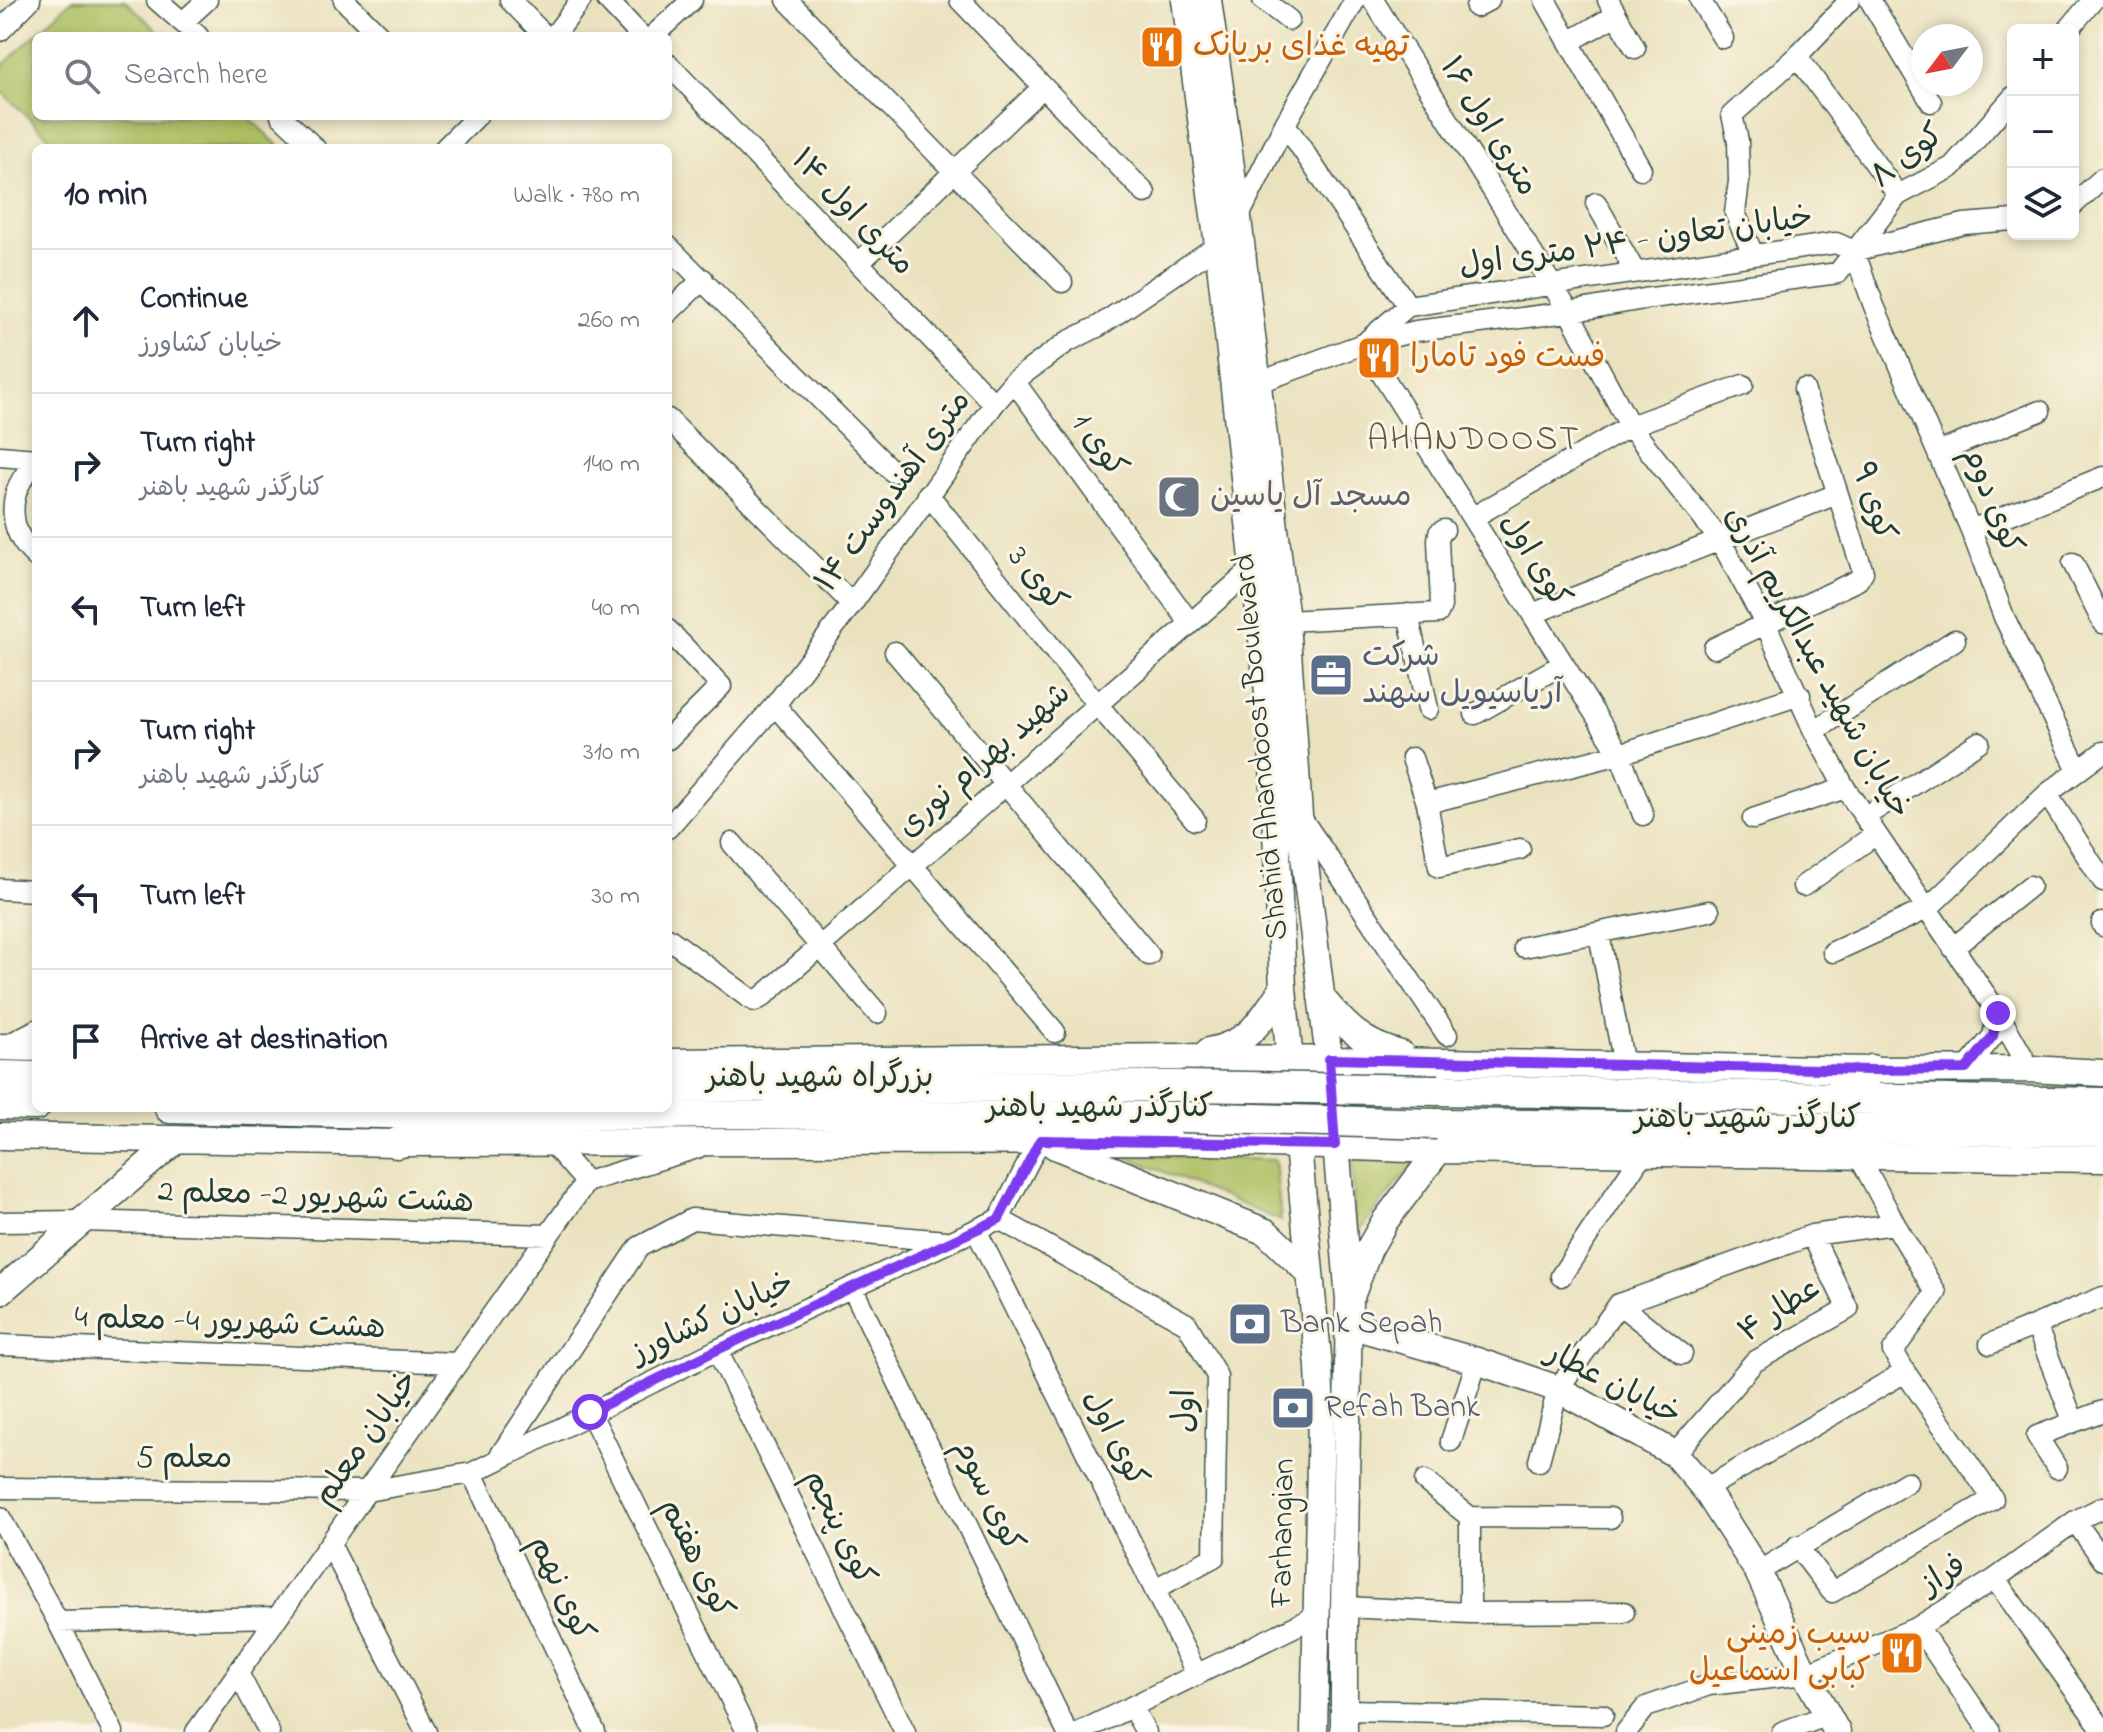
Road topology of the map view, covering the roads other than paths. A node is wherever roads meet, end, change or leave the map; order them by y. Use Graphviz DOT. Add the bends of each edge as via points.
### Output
graph roads {
  1 [pos="30,0"];
  2 [pos="157,0"];
  3 [pos="207,0"];
  4 [pos="344,0"];
  5 [pos="510,0"];
  6 [pos="581,0"];
  7 [pos="607,0"];
  8 [pos="692,0"];
  9 [pos="787,0"];
  10 [pos="960,0"];
  11 [pos="1185,0"];
  12 [pos="1208,0"];
  13 [pos="1263,0"];
  14 [pos="1355,0"];
  15 [pos="1373,0"];
  16 [pos="1545,0"];
  17 [pos="1700,0"];
  18 [pos="1850,0"];
  19 [pos="1870,0"];
  20 [pos="2093,0"];
  21 [pos="1612,7"];
  22 [pos="1289,20"];
  23 [pos="2073,24"];
  24 [pos="190,29"];
  25 [pos="0,31"];
  26 [pos="376,32"];
  27 [pos="541,32"];
  28 [pos="557,32"];
  29 [pos="637,32"];
  30 [pos="657,32"];
  31 [pos="1723,38"];
  32 [pos="1569,42"];
  33 [pos="1635,48"];
  34 [pos="1797,56"];
  35 [pos="672,68"];
  36 [pos="1043,87"];
  37 [pos="1931,102"];
  38 [pos="2007,104"];
  39 [pos="285,120"];
  40 [pos="473,120"];
  41 [pos="1285,124"];
  42 [pos="311,144"];
  43 [pos="449,144"];
  44 [pos="1641,169"];
  45 [pos="954,172"];
  46 [pos="2103,178"];
  47 [pos="1145,193"];
  48 [pos="1898,195"];
  49 [pos="2079,200"];
  50 [pos="1596,203"];
  51 [pos="1238,218"];
  52 [pos="2007,220"];
  53 [pos="1218,245"];
  54 [pos="672,250"];
  55 [pos="1854,251"];
  56 [pos="1753,254"];
  57 [pos="859,263"];
  58 [pos="1635,272"];
  59 [pos="703,279"];
  60 [pos="1062,282"];
  61 [pos="1552,286"];
  62 [pos="1408,306"];
  63 [pos="672,309"];
  64 [pos="1569,312"];
  65 [pos="1363,344"];
  66 [pos="1014,381"];
  67 [pos="1257,383"];
  68 [pos="1743,385"];
  69 [pos="1804,389"];
  70 [pos="994,404"];
  71 [pos="2040,411"];
  72 [pos="672,423"];
  73 [pos="1630,426"];
  74 [pos="1939,452"];
  75 [pos="0,456"];
  76 [pos="32,460"];
  77 [pos="32,466"];
  78 [pos="893,472"];
  79 [pos="2103,477"];
  80 [pos="928,494"];
  81 [pos="1837,494"];
  82 [pos="0,513"];
  83 [pos="1472,518"];
  84 [pos="16,528"];
  85 [pos="1444,530"];
  86 [pos="1971,530"];
  87 [pos="1720,540"];
  88 [pos="32,552"];
  89 [pos="2073,563"];
  90 [pos="1255,567"];
  91 [pos="852,604"];
  92 [pos="1408,614"];
  93 [pos="1532,614"];
  94 [pos="1286,621"];
  95 [pos="1190,623"];
  96 [pos="2103,623"];
  97 [pos="1766,625"];
  98 [pos="672,634"];
  99 [pos="1955,640"];
  100 [pos="1714,648"];
  101 [pos="895,652"];
  102 [pos="1563,664"];
  103 [pos="1800,695"];
  104 [pos="1097,704"];
  105 [pos="775,705"];
  106 [pos="1428,709"];
  107 [pos="1475,714"];
  108 [pos="1282,718"];
  109 [pos="1814,731"];
  110 [pos="672,735"];
  111 [pos="1979,742"];
  112 [pos="2103,752"];
  113 [pos="1620,754"];
  114 [pos="1412,758"];
  115 [pos="2078,770"];
  116 [pos="1005,784"];
  117 [pos="1845,788"];
  118 [pos="2047,794"];
  119 [pos="1427,803"];
  120 [pos="672,815"];
  121 [pos="1299,815"];
  122 [pos="1643,815"];
  123 [pos="1753,819"];
  124 [pos="1195,820"];
  125 [pos="1871,825"];
  126 [pos="732,843"];
  127 [pos="1520,849"];
  128 [pos="912,864"];
  129 [pos="2103,881"];
  130 [pos="1803,886"];
  131 [pos="2030,886"];
  132 [pos="0,889"];
  133 [pos="32,891"];
  134 [pos="1927,909"];
  135 [pos="1709,911"];
  136 [pos="1599,934"];
  137 [pos="672,941"];
  138 [pos="820,944"];
  139 [pos="1524,947"];
  140 [pos="1953,948"];
  141 [pos="1833,952"];
  142 [pos="1149,955"];
  143 [pos="1283,988"];
  144 [pos="1321,997"];
  145 [pos="877,1013"];
  146 [pos="1998,1013"];
  147 [pos="1055,1032"];
  148 [pos="32,1033"];
  149 [pos="1447,1035"];
  150 [pos="32,1049"];
  151 [pos="1,1057"];
  152 [pos="1289,1059"];
  153 [pos="1329,1059"];
  154 [pos="672,1062"];
  155 [pos="1624,1065"];
  156 [pos="1966,1069"];
  157 [pos="2030,1069"];
  158 [pos="1871,1070"];
  159 [pos="1182,1072"];
  160 [pos="2103,1073"];
  161 [pos="32,1075"];
  162 [pos="1435,1076"];
  163 [pos="672,1087"];
  164 [pos="1834,1097"];
  165 [pos="2103,1103"];
  166 [pos="0,1104"];
  167 [pos="32,1105"];
  168 [pos="339,1112"];
  169 [pos="508,1116"];
  170 [pos="1182,1129"];
  171 [pos="2103,1131"];
  172 [pos="0,1136"];
  173 [pos="1438,1137"];
  174 [pos="177,1139"];
  175 [pos="1040,1140"];
  176 [pos="716,1142"];
  177 [pos="397,1143"];
  178 [pos="552,1143"];
  179 [pos="1335,1145"];
  180 [pos="1296,1146"];
  181 [pos="1643,1153"];
  182 [pos="1858,1154"];
  183 [pos="2103,1159"];
  184 [pos="586,1182"];
  185 [pos="999,1219"];
  186 [pos="82,1221"];
  187 [pos="0,1222"];
  188 [pos="1895,1224"];
  189 [pos="976,1230"];
  190 [pos="548,1235"];
  191 [pos="1812,1235"];
  192 [pos="949,1241"];
  193 [pos="1345,1244"];
  194 [pos="1306,1248"];
  195 [pos="1310,1274"];
  196 [pos="1561,1276"];
  197 [pos="852,1287"];
  198 [pos="0,1292"];
  199 [pos="2103,1297"];
  200 [pos="1619,1304"];
  201 [pos="1349,1312"];
  202 [pos="2036,1325"];
  203 [pos="1990,1344"];
  204 [pos="0,1345"];
  205 [pos="717,1350"];
  206 [pos="1682,1354"];
  207 [pos="1477,1361"];
  208 [pos="457,1363"];
  209 [pos="1905,1372"];
  210 [pos="1558,1389"];
  211 [pos="2103,1411"];
  212 [pos="590,1412"];
  213 [pos="2073,1420"];
  214 [pos="1451,1441"];
  215 [pos="1675,1454"];
  216 [pos="496,1461"];
  217 [pos="1539,1461"];
  218 [pos="2057,1468"];
  219 [pos="472,1473"];
  220 [pos="1425,1481"];
  221 [pos="1907,1482"];
  222 [pos="0,1488"];
  223 [pos="1705,1489"];
  224 [pos="367,1491"];
  225 [pos="2103,1507"];
  226 [pos="0,1517"];
  227 [pos="1470,1517"];
  228 [pos="1610,1518"];
  229 [pos="2075,1521"];
  230 [pos="330,1544"];
  231 [pos="1797,1546"];
  232 [pos="2103,1560"];
  233 [pos="1758,1572"];
  234 [pos="1995,1579"];
  235 [pos="1155,1589"];
  236 [pos="1344,1607"];
  237 [pos="1624,1612"];
  238 [pos="1470,1613"];
  239 [pos="1316,1616"];
  240 [pos="277,1617"];
  241 [pos="58,1622"];
  242 [pos="1918,1627"];
  243 [pos="238,1673"];
  244 [pos="1805,1674"];
  245 [pos="1197,1675"];
  246 [pos="1132,1707"];
  247 [pos="1603,1715"];
  248 [pos="1345,1721"];
  249 [pos="1832,1724"];
  250 [pos="2103,1730"];
  251 [pos="113,1732"];
  252 [pos="196,1732"];
  253 [pos="269,1732"];
  254 [pos="426,1732"];
  255 [pos="595,1732"];
  256 [pos="747,1732"];
  257 [pos="905,1732"];
  258 [pos="1067,1732"];
  259 [pos="1080,1732"];
  260 [pos="1146,1732"];
  261 [pos="1314,1732"];
  262 [pos="1626,1732"];
  263 [pos="1782,1732"];
  264 [pos="1990,1732"];
  1 -- 25 [label="street"];
  2 -- 24 [label="street"];
  3 -- 24 [label="street"];
  4 -- 26 [label="street"];
  5 -- 27 [label="street"];
  6 -- 28 [label="street"];
  7 -- 29 [label="street"];
  8 -- 30 [label="street"];
  9 -- 45 [label="street"];
  10 -- 36 [label="street"];
  11 -- 53 [label="main road, Shahid Ahandoost Boulevard"];
  12 -- 51 [label="main road, Shahid Ahandoost Boulevard"];
  13 -- 22 [label="street"];
  14 -- 41 [label="street"];
  15 -- 61 [label="street, ۱۶ متری اول"];
  16 -- 32 [label="street"];
  17 -- 31 [label="street"];
  18 -- 34 [label="street"];
  19 -- 37 [label="street"];
  20 -- 23 [label="street"];
  21 -- 32 [label="street"];
  21 -- 33 [label="street"];
  32 -- 44 [label="street"];
  34 -- 48 [label="street"];
  34 -- 56 [label="street" via="1732,115 1738,141 1735,213"];
  35 -- 57 [label="street, ۱۴ متری اول"];
  36 -- 45 [label="street"];
  36 -- 47 [label="street"];
  38 -- 48 [label="street, کوی ۸" via="1952,167"];
  39 -- 42 [label="street"];
  40 -- 43 [label="street"];
  41 -- 51 [label="street"];
  41 -- 62 [label="street"];
  45 -- 57 [label="street"];
  45 -- 60 [label="street"];
  46 -- 49 [label="street"];
  48 -- 55 [label="street, کوی ۸"];
  50 -- 58 [label="street"];
  51 -- 67 [label="main road, Shahid Ahandoost Boulevard"];
  52 -- 55 [label="street, کوی ۸" via="1964,224"];
  53 -- 66 [label="street, ۱۴ متری آهندوست"];
  53 -- 90 [label="main road, Shahid Ahandoost Boulevard"];
  54 -- 59 [label="street"];
  55 -- 56 [label="street, خیابان تعاون - ۲۴ متری اول" via="1836,243"];
  55 -- 64 [label="street, خیابان تعاون - ۲۴ متری اول" via="1838,273"];
  55 -- 74 [label="street, کوی دوم"];
  56 -- 58 [label="street, خیابان تعاون - ۲۴ متری اول"];
  57 -- 70 [label="street, ۱۴ متری اول"];
  58 -- 61 [label="street, خیابان تعاون - ۲۴ متری اول"];
  59 -- 63 [label="street"];
  59 -- 78 [label="street"];
  61 -- 62 [label="street, خیابان تعاون - ۲۴ متری اول"];
  61 -- 64 [label="street, خیابان شهید عبدالکریم آذری"];
  62 -- 65 [label="street, خیابان تعاون - ۲۴ متری اول"];
  64 -- 65 [label="street, خیابان تعاون - ۲۴ متری اول" via="1416,331"];
  64 -- 73 [label="street, خیابان شهید عبدالکریم آذری"];
  65 -- 67 [label="street, خیابان تعاون - ۲۴ متری اول"];
  65 -- 83 [label="street, کوی اول"];
  66 -- 70 [label="street, ۱۴ متری آهندوست"];
  66 -- 95 [label="street, کوی 1"];
  67 -- 94 [label="main road, Shahid Ahandoost Boulevard"];
  68 -- 73 [label="street"];
  69 -- 81 [label="street, کوی ۹"];
  70 -- 80 [label="street, ۱۴ متری آهندوست"];
  71 -- 74 [label="street"];
  72 -- 91 [label="street"];
  73 -- 83 [label="street"];
  73 -- 87 [label="street, خیابان شهید عبدالکریم آذری"];
  74 -- 86 [label="street, کوی دوم"];
  75 -- 76 [label="street"];
  77 -- 84 [label="street" via="13,500"];
  79 -- 86 [label="street"];
  80 -- 91 [label="street, ۱۴ متری آهندوست"];
  80 -- 104 [label="street, کوی 3"];
  81 -- 87 [label="street"];
  81 -- 97 [label="street, کوی ۹" via="1863,572 1858,580"];
  82 -- 84 [label="street"];
  83 -- 93 [label="street, کوی اول"];
  84 -- 88 [label="street"];
  85 -- 92 [label="street" via="1438,540 1438,613"];
  86 -- 115 [label="street, کوی دوم" via="2004,617"];
  87 -- 93 [label="street"];
  87 -- 97 [label="street, خیابان شهید عبدالکریم آذری"];
  89 -- 96 [label="street"];
  90 -- 95 [label="street, شهید بهرام نوری"];
  90 -- 108 [label="main road, Shahid Ahandoost Boulevard"];
  91 -- 105 [label="street, ۱۴ متری آهندوست"];
  92 -- 94 [label="street"];
  92 -- 106 [label="street"];
  93 -- 102 [label="street, کوی اول"];
  94 -- 108 [label="main road, Shahid Ahandoost Boulevard"];
  95 -- 104 [label="street, شهید بهرام نوری"];
  97 -- 100 [label="street"];
  97 -- 103 [label="street, خیابان شهید عبدالکریم آذری"];
  98 -- 110 [label="street" via="721,686"];
  99 -- 109 [label="street"];
  101 -- 116 [label="street"];
  102 -- 107 [label="street"];
  102 -- 113 [label="street, کوی اول"];
  103 -- 109 [label="street, خیابان شهید عبدالکریم آذری"];
  103 -- 113 [label="street"];
  104 -- 116 [label="street, شهید بهرام نوری"];
  104 -- 124 [label="street, کوی 3"];
  105 -- 120 [label="street, ۱۴ متری آهندوست"];
  105 -- 128 [label="street"];
  108 -- 121 [label="main road, Shahid Ahandoost Boulevard"];
  108 -- 143 [label="main road, Shahid Ahandoost Boulevard"];
  109 -- 117 [label="street, خیابان شهید عبدالکریم آذری"];
  111 -- 125 [label="street"];
  112 -- 115 [label="street"];
  113 -- 119 [label="street"];
  113 -- 122 [label="street, کوی اول"];
  114 -- 119 [label="street"];
  115 -- 118 [label="street"];
  116 -- 128 [label="street, شهید بهرام نوری"];
  116 -- 142 [label="street"];
  117 -- 123 [label="street"];
  117 -- 125 [label="street, خیابان شهید عبدالکریم آذری"];
  118 -- 129 [label="street"];
  118 -- 134 [label="street"];
  119 -- 127 [label="street" via="1439,867"];
  121 -- 144 [label="main road, Shahid Ahandoost Boulevard"];
  121 -- 149 [label="street"];
  125 -- 130 [label="street"];
  125 -- 134 [label="street, خیابان شهید عبدالکریم آذری"];
  126 -- 138 [label="street"];
  128 -- 138 [label="street, شهید بهرام نوری"];
  128 -- 147 [label="street"];
  131 -- 140 [label="street"];
  132 -- 133 [label="street"];
  134 -- 140 [label="street, خیابان شهید عبدالکریم آذری"];
  134 -- 141 [label="street"];
  135 -- 136 [label="street"];
  136 -- 139 [label="street"];
  136 -- 155 [label="street"];
  137 -- 138 [label="street, شهید بهرام نوری" via="755,1001"];
  138 -- 145 [label="street"];
  140 -- 146 [label="street, خیابان شهید عبدالکریم آذری"];
  143 -- 152 [label="main road, Shahid Ahandoost Boulevard"];
  143 -- 159 [label="main road" via="1256,1028"];
  144 -- 153 [label="main road, Shahid Ahandoost Boulevard"];
  144 -- 162 [label="main road" via="1342,1022 1376,1048"];
  146 -- 156 [label="street" via="1993,1036"];
  146 -- 157 [label="street, خیابان شهید عبدالکریم آذری"];
  148 -- 151 [label="street"];
  150 -- 151 [label="main road"];
  151 -- 161 [label="highway"];
  152 -- 153 [label="main road, کنارگذر شهید باهنر"];
  152 -- 159 [label="main road, کنارگذر شهید باهنر"];
  152 -- 180 [label="main road, Shahid Ahandoost Boulevard"];
  153 -- 162 [label="main road, کنارگذر شهید باهنر"];
  153 -- 179 [label="main road, Shahid Ahandoost Boulevard"];
  154 -- 159 [label="main road, کنارگذر شهید باهنر"];
  155 -- 158 [label="main road, کنارگذر شهید باهنر"];
  155 -- 162 [label="main road, کنارگذر شهید باهنر"];
  156 -- 157 [label="main road, کنارگذر شهید باهنر"];
  156 -- 158 [label="main road, کنارگذر شهید باهنر"];
  157 -- 160 [label="main road, کنارگذر شهید باهنر"];
  158 -- 164 [label="highway"];
  159 -- 162 [label="highway, بزرگراه شهید باهنر, bridge"];
  159 -- 163 [label="highway, بزرگراه شهید باهنر"];
  159 -- 170 [label="main road" via="1205,1073 1215,1099 1206,1126"];
  162 -- 164 [label="highway"];
  162 -- 173 [label="main road" via="1406,1080 1398,1109 1411,1137"];
  164 -- 165 [label="highway"];
  166 -- 167 [label="highway"];
  168 -- 169 [label="highway, بزرگراه شهید باهنر"];
  169 -- 170 [label="highway, بزرگراه شهید باهنر" via="715,1113"];
  169 -- 177 [label="highway"];
  170 -- 173 [label="highway, بزرگراه شهید باهنر, bridge"];
  170 -- 175 [label="main road, کنارگذر شهید باهنر"];
  170 -- 180 [label="main road, کنارگذر شهید باهنر"];
  171 -- 173 [label="highway"];
  172 -- 174 [label="main road, کنارگذر شهید باهنر"];
  173 -- 179 [label="main road, کنارگذر شهید باهنر"];
  173 -- 181 [label="main road, کنارگذر شهید باهنر"];
  173 -- 201 [label="main road" via="1369,1249"];
  174 -- 177 [label="main road, کنارگذر شهید باهنر"];
  174 -- 186 [label="main road"];
  175 -- 176 [label="main road, کنارگذر شهید باهنر"];
  175 -- 185 [label="street"];
  175 -- 195 [label="main road" via="1266,1232"];
  176 -- 178 [label="main road, کنارگذر شهید باهنر"];
  176 -- 184 [label="street"];
  177 -- 178 [label="main road, کنارگذر شهید باهنر"];
  178 -- 184 [label="street"];
  179 -- 180 [label="main road, کنارگذر شهید باهنر"];
  179 -- 193 [label="main road, Farhangian"];
  180 -- 194 [label="main road, Farhangian"];
  181 -- 182 [label="main road, کنارگذر شهید باهنر"];
  181 -- 196 [label="street"];
  182 -- 183 [label="main road, کنارگذر شهید باهنر"];
  182 -- 188 [label="street"];
  184 -- 190 [label="street, خیابان معلم"];
  185 -- 189 [label="street, خیابان کشاورز"];
  185 -- 235 [label="street, اول" via="1187,1324 1217,1376 1214,1557"];
  186 -- 187 [label="street, هشت شهریور 2- معلم 2"];
  186 -- 190 [label="street, هشت شهریور 2- معلم 2"];
  186 -- 198 [label="main road"];
  188 -- 191 [label="street, عطار ۴"];
  188 -- 209 [label="street" via="1936,1293 1893,1351"];
  189 -- 192 [label="street, خیابان کشاورز"];
  189 -- 235 [label="street, کوی اول"];
  190 -- 208 [label="street, خیابان معلم"];
  191 -- 200 [label="street"];
  191 -- 215 [label="street, عطار ۴" via="1848,1309 1754,1362"];
  192 -- 197 [label="street, خیابان کشاورز"];
  192 -- 216 [label="street" via="692,1219 639,1247"];
  193 -- 194 [label="main road"];
  193 -- 201 [label="main road, Farhangian"];
  194 -- 195 [label="main road, Farhangian"];
  195 -- 239 [label="main road, Farhangian" via="1321,1417"];
  197 -- 205 [label="street, خیابان کشاورز"];
  197 -- 258 [label="street, کوی سوم"];
  199 -- 202 [label="street"];
  200 -- 206 [label="street"];
  200 -- 210 [label="street"];
  201 -- 207 [label="main road, خیابان عطار"];
  201 -- 236 [label="main road, Farhangian"];
  202 -- 203 [label="street"];
  202 -- 213 [label="street"];
  204 -- 208 [label="street, هشت شهریور 4- معلم 4"];
  205 -- 212 [label="street, خیابان کشاورز"];
  205 -- 257 [label="street, کوی پنجم"];
  207 -- 210 [label="main road, خیابان عطار"];
  207 -- 214 [label="street"];
  208 -- 224 [label="street, خیابان معلم"];
  209 -- 223 [label="street"];
  209 -- 231 [label="street" via="1993,1499 1832,1592"];
  210 -- 215 [label="main road, خیابان عطار"];
  210 -- 217 [label="street"];
  211 -- 213 [label="street"];
  212 -- 216 [label="street, خیابان کشاورز"];
  212 -- 256 [label="street, کوی هفتم"];
  213 -- 218 [label="street" via="2037,1436"];
  215 -- 223 [label="main road, خیابان عطار"];
  216 -- 219 [label="street, خیابان کشاورز"];
  219 -- 224 [label="street, خیابان کشاورز"];
  219 -- 255 [label="street, کوی نهم"];
  220 -- 227 [label="street"];
  221 -- 231 [label="street"];
  222 -- 224 [label="street, معلم 5"];
  223 -- 233 [label="main road, خیابان عطار"];
  224 -- 230 [label="street, خیابان معلم"];
  225 -- 229 [label="street, فراز"];
  226 -- 241 [label="street"];
  227 -- 228 [label="street"];
  227 -- 238 [label="street"];
  229 -- 232 [label="street"];
  229 -- 234 [label="street, فراز"];
  230 -- 240 [label="street, خیابان معلم"];
  230 -- 254 [label="street"];
  231 -- 233 [label="street"];
  233 -- 244 [label="main road, خیابان عطار"];
  234 -- 242 [label="street, فراز"];
  234 -- 250 [label="street"];
  235 -- 245 [label="street, کوی اول"];
  236 -- 238 [label="street"];
  236 -- 248 [label="main road, Farhangian"];
  237 -- 238 [label="street"];
  239 -- 245 [label="street"];
  239 -- 261 [label="main road, Farhangian"];
  240 -- 241 [label="street"];
  240 -- 243 [label="street, خیابان معلم"];
  241 -- 251 [label="street"];
  242 -- 244 [label="street, فراز"];
  242 -- 264 [label="street"];
  243 -- 252 [label="street, خیابان معلم"];
  243 -- 253 [label="street"];
  244 -- 249 [label="main road, خیابان عطار"];
  244 -- 262 [label="street, فراز" via="1709,1685 1646,1707"];
  245 -- 246 [label="street"];
  246 -- 259 [label="street"];
  246 -- 260 [label="street"];
  247 -- 248 [label="street"];
  249 -- 263 [label="street"];
}
